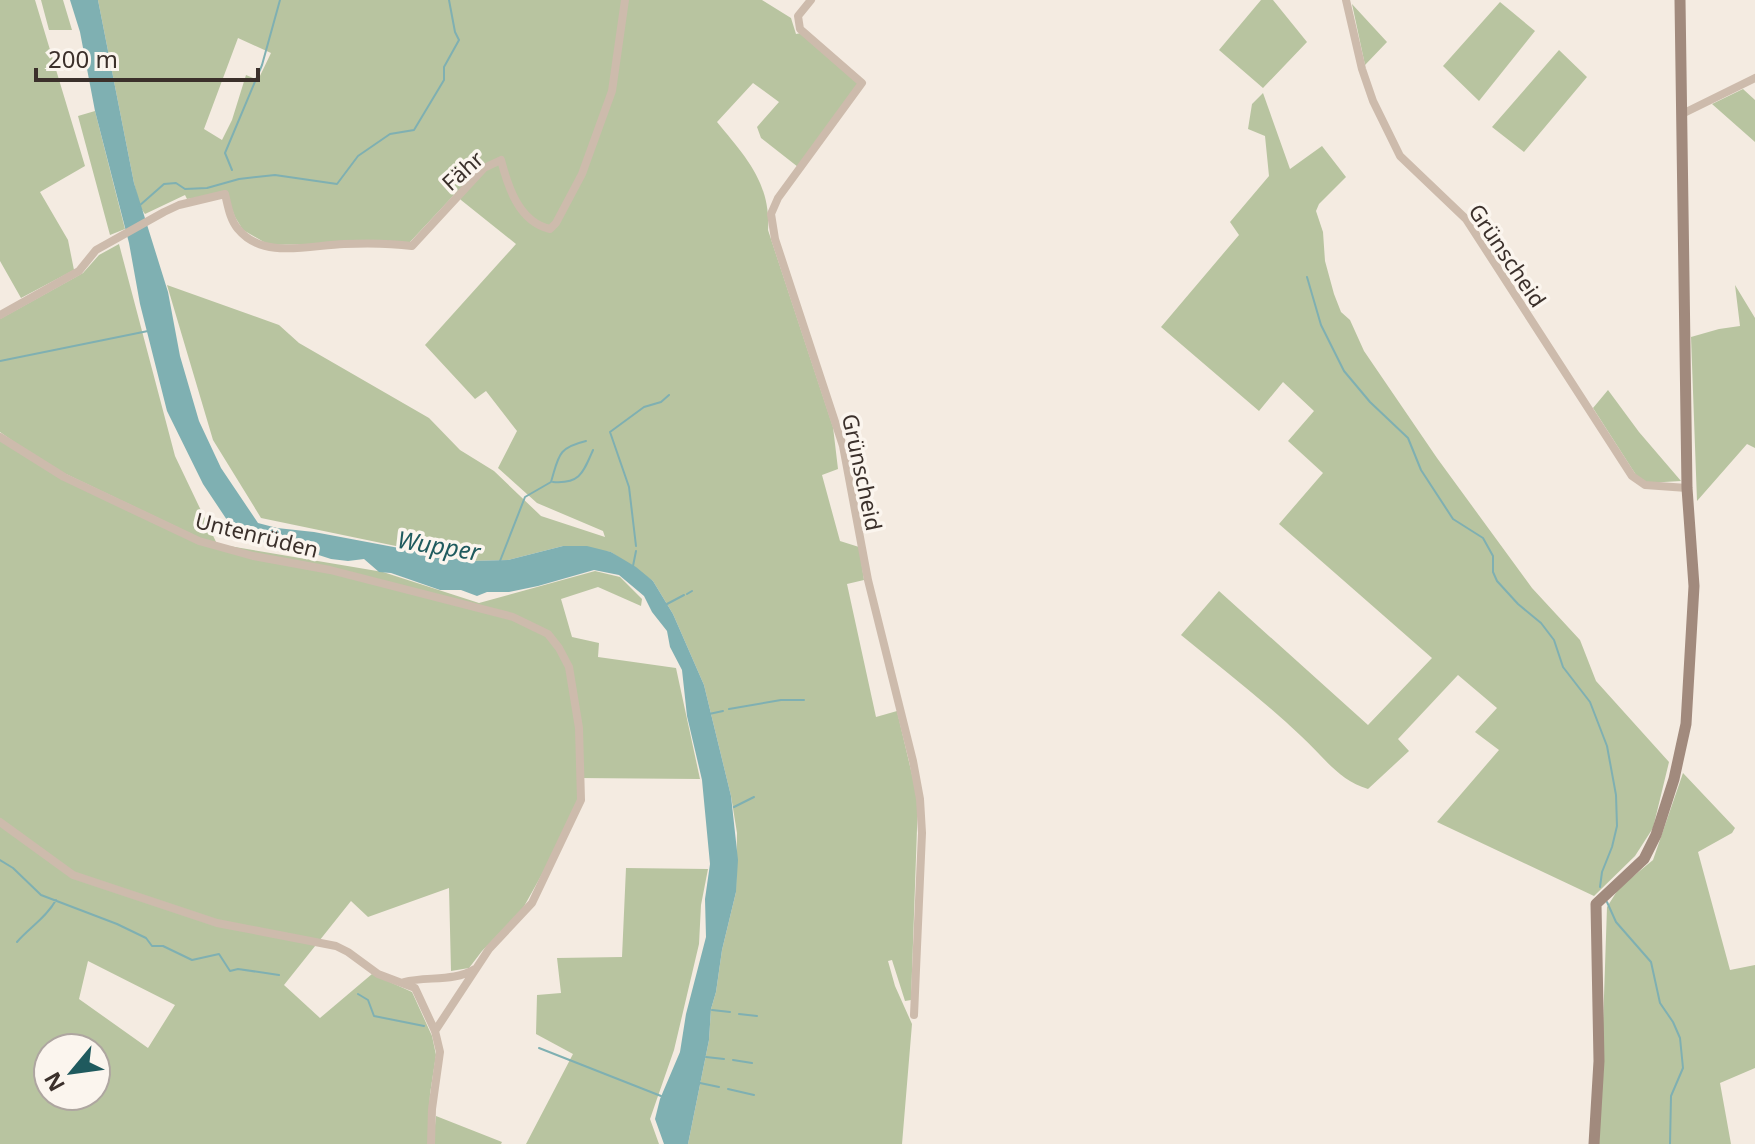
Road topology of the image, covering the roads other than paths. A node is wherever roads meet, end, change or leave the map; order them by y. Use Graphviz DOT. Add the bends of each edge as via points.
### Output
graph roads {
  1 [pos="625,0"];
  2 [pos="811,0"];
  3 [pos="1346,0"];
  4 [pos="1680,0"];
  5 [pos="1755,78"];
  6 [pos="1682,114"];
  7 [pos="0,315"];
  8 [pos="0,437"];
  9 [pos="1687,488"];
  10 [pos="0,822"];
  11 [pos="475,969"];
  12 [pos="404,982"];
  13 [pos="914,1015"];
  14 [pos="435,1031"];
  15 [pos="431,1144"];
  16 [pos="1594,1144"];
  1 -- 7 [label="street, Fähr" via="612,91 582,174 550,229 516,202 501,160 484,168 412,246 266,247 238,229 225,194 164,212 92,253 79,271"];
  2 -- 13 [label="street, Grünscheid" via="798,16 800,29 862,83 771,214 779,254 843,446 868,580 920,799"];
  3 -- 9 [label="street, Grünscheid" via="1373,101 1400,156 1466,219 1632,476 1645,485"];
  4 -- 6 [label="street"];
  5 -- 6 [label="street"];
  6 -- 9 [label="street"];
  8 -- 11 [label="street, Untenrüden" via="64,477 199,541 524,621 554,641 573,684 581,800 532,903"];
  9 -- 16 [label="street" via="1694,586 1686,724 1656,835 1644,859 1596,904 1599,1061"];
  10 -- 12 [label="street" via="73,875 217,923 342,949 378,974"];
  11 -- 12 [label="street" via="455,977"];
  11 -- 14 [label="street"];
  12 -- 14 [label="street" via="417,990"];
  14 -- 15 [label="street" via="440,1052"];
}
